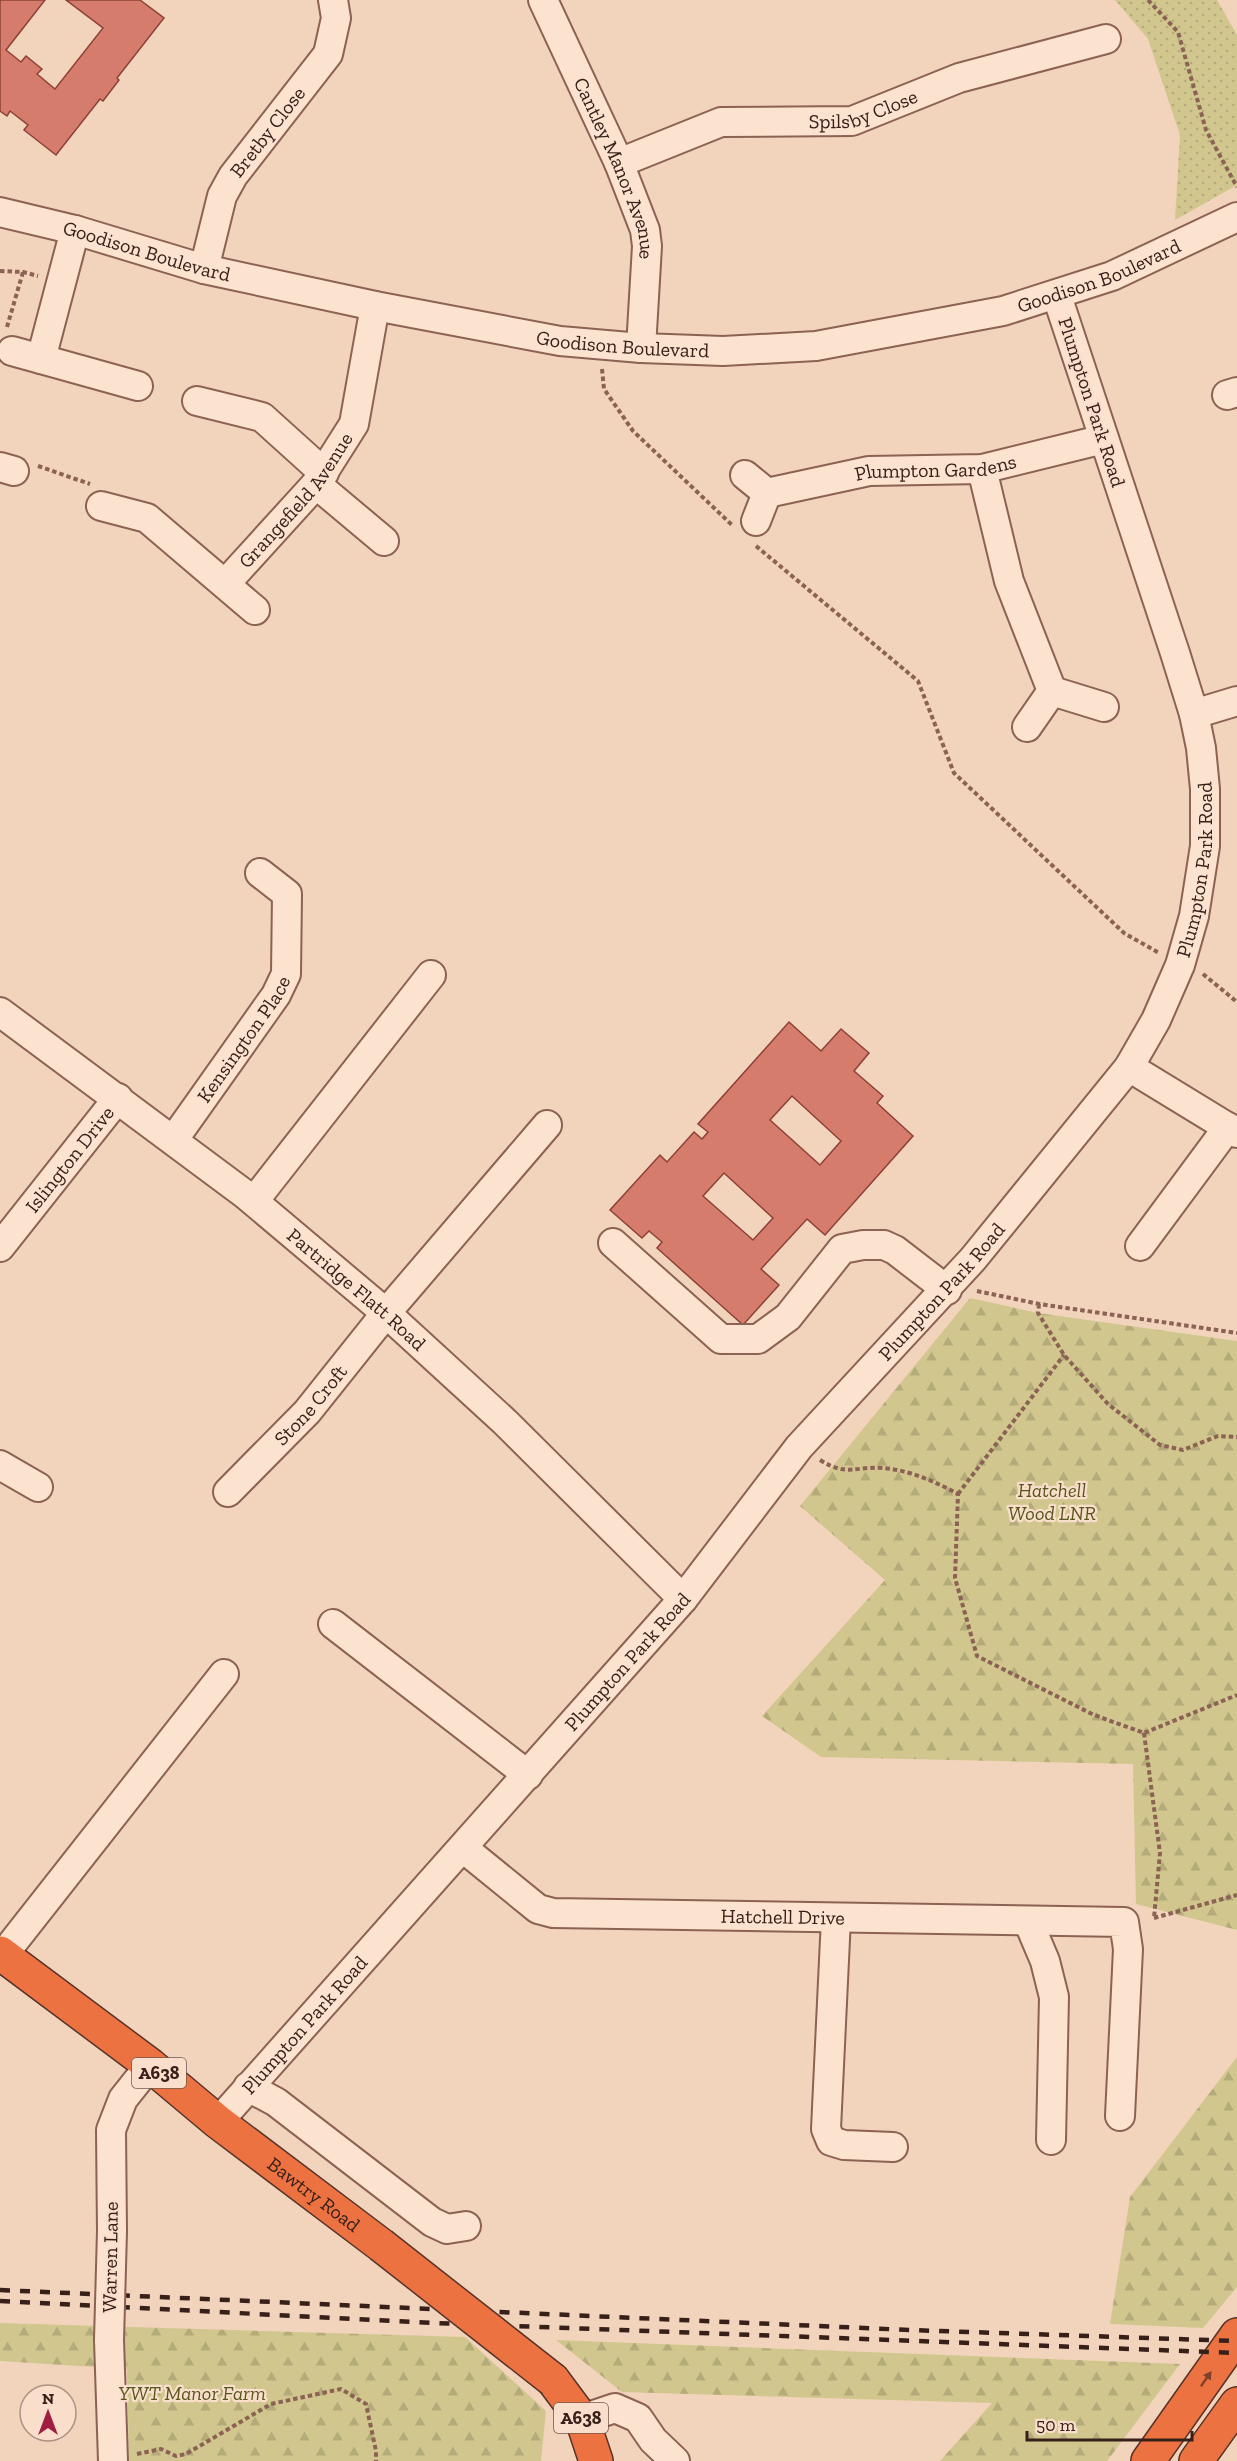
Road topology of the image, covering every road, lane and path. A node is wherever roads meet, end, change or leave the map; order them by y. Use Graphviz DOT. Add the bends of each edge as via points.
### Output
graph roads {
  1 [pos="333,0"];
  2 [pos="543,0"];
  3 [pos="1148,0"];
  4 [pos="1106,39"];
  5 [pos="619,163"];
  6 [pos="1237,188"];
  7 [pos="0,212"];
  8 [pos="1237,217"];
  9 [pos="75,230"];
  10 [pos="204,269"];
  11 [pos="0,271"];
  12 [pos="24,272"];
  13 [pos="61,282"];
  14 [pos="1057,296"];
  15 [pos="375,306"];
  16 [pos="8,344"];
  17 [pos="599,344"];
  18 [pos="641,348"];
  19 [pos="41,359"];
  20 [pos="138,386"];
  21 [pos="197,401"];
  22 [pos="1104,439"];
  23 [pos="7,469"];
  24 [pos="982,469"];
  25 [pos="745,475"];
  26 [pos="320,478"];
  27 [pos="767,493"];
  28 [pos="101,506"];
  29 [pos="750,532"];
  30 [pos="384,541"];
  31 [pos="225,584"];
  32 [pos="255,610"];
  33 [pos="1052,691"];
  34 [pos="1237,701"];
  35 [pos="1104,707"];
  36 [pos="1194,714"];
  37 [pos="1027,727"];
  38 [pos="260,873"];
  39 [pos="1180,965"];
  40 [pos="431,975"];
  41 [pos="1237,1002"];
  42 [pos="0,1012"];
  43 [pos="1129,1067"];
  44 [pos="118,1098"];
  45 [pos="547,1125"];
  46 [pos="1232,1130"];
  47 [pos="174,1139"];
  48 [pos="254,1201"];
  49 [pos="613,1243"];
  50 [pos="1140,1246"];
  51 [pos="0,1247"];
  52 [pos="950,1286"];
  53 [pos="1039,1304"];
  54 [pos="386,1313"];
  55 [pos="1237,1333"];
  56 [pos="1064,1355"];
  57 [pos="1237,1437"];
  58 [pos="799,1447"];
  59 [pos="0,1465"];
  60 [pos="38,1487"];
  61 [pos="228,1492"];
  62 [pos="958,1494"];
  63 [pos="683,1599"];
  64 [pos="333,1624"];
  65 [pos="224,1674"];
  66 [pos="1237,1695"];
  67 [pos="1144,1733"];
  68 [pos="528,1774"];
  69 [pos="463,1848"];
  70 [pos="1237,1895"];
  71 [pos="836,1918"];
  72 [pos="1154,1918"];
  73 [pos="1028,1921"];
  74 [pos="1124,1922"];
  75 [pos="2,1954"];
  76 [pos="150,2064"];
  77 [pos="248,2087"];
  78 [pos="1120,2116"];
  79 [pos="218,2122"];
  80 [pos="1051,2140"];
  81 [pos="893,2147"];
  82 [pos="466,2226"];
  83 [pos="1237,2335"];
  84 [pos="1237,2404"];
  85 [pos="582,2419"];
  86 [pos="113,2460"];
  87 [pos="376,2461"];
  88 [pos="596,2461"];
  89 [pos="675,2461"];
  90 [pos="1148,2461"];
  91 [pos="1196,2461"];
  1 -- 10 [label="street, Bretby Close" via="336,18 328,54 233,176 222,196"];
  2 -- 5 [label="street, Cantley Manor Avenue"];
  3 -- 6 [label="path" via="1178,32 1206,130"];
  4 -- 5 [label="street, Spilsby Close" via="959,78 852,121 721,122"];
  5 -- 18 [label="street, Cantley Manor Avenue" via="645,230 647,246"];
  7 -- 9 [label="street, Goodison Boulevard"];
  8 -- 14 [label="street, Goodison Boulevard" via="1112,276"];
  9 -- 10 [label="street, Goodison Boulevard"];
  9 -- 13 [label="street"];
  10 -- 15 [label="street, Goodison Boulevard"];
  11 -- 12 [label="path"];
  12 -- 13 [label="path"];
  12 -- 16 [label="path"];
  13 -- 19 [label="street"];
  14 -- 18 [label="street, Goodison Boulevard" via="1002,311 816,346 723,351"];
  14 -- 22 [label="street, Plumpton Park Road"];
  15 -- 17 [label="street, Goodison Boulevard" via="560,341"];
  15 -- 26 [label="street, Grangefield Avenue" via="354,424"];
  16 -- 19 [label="street"];
  17 -- 18 [label="street, Goodison Boulevard"];
  17 -- 29 [label="path" via="604,389 633,431"];
  19 -- 20 [label="street"];
  21 -- 26 [label="street" via="262,417"];
  22 -- 24 [label="street, Plumpton Gardens"];
  22 -- 36 [label="street, Plumpton Park Road"];
  23 -- 28 [label="path" via="18,459 103,488"];
  24 -- 27 [label="street, Plumpton Gardens" via="869,471"];
  24 -- 33 [label="street" via="1009,581"];
  25 -- 27 [label="street"];
  26 -- 30 [label="street"];
  26 -- 31 [label="street, Grangefield Avenue"];
  27 -- 29 [label="street"];
  28 -- 31 [label="street, Grangefield Avenue" via="147,518"];
  29 -- 39 [label="path" via="918,681 954,773 1124,933"];
  31 -- 32 [label="street, Grangefield Avenue"];
  33 -- 35 [label="street"];
  33 -- 37 [label="street"];
  34 -- 36 [label="street"];
  36 -- 39 [label="street, Plumpton Park Road" via="1205,789 1205,846 1194,915"];
  38 -- 47 [label="street, Kensington Place" via="287,894 286,974 276,995"];
  39 -- 41 [label="path" via="1204,974"];
  39 -- 43 [label="street, Plumpton Park Road" via="1156,1020"];
  40 -- 48 [label="street"];
  42 -- 44 [label="street, Partridge Flatt Road"];
  43 -- 46 [label="street"];
  43 -- 52 [label="street, Plumpton Park Road"];
  44 -- 47 [label="street, Partridge Flatt Road"];
  44 -- 51 [label="street, Islington Drive"];
  45 -- 54 [label="street, Stone Croft"];
  46 -- 50 [label="street"];
  47 -- 48 [label="street, Partridge Flatt Road"];
  48 -- 54 [label="street, Partridge Flatt Road"];
  49 -- 52 [label="street" via="722,1339 758,1339 788,1317 842,1249 884,1245"];
  52 -- 53 [label="path"];
  52 -- 58 [label="street, Plumpton Park Road"];
  53 -- 55 [label="path"];
  53 -- 56 [label="path" via="1038,1313"];
  54 -- 61 [label="street, Stone Croft" via="306,1412"];
  54 -- 63 [label="street, Partridge Flatt Road" via="505,1422"];
  56 -- 57 [label="path" via="1108,1404 1160,1445 1183,1450 1218,1436"];
  56 -- 62 [label="path"];
  58 -- 62 [label="path" via="840,1471 884,1468 935,1481"];
  58 -- 63 [label="street, Plumpton Park Road"];
  59 -- 60 [label="street"];
  62 -- 67 [label="path" via="955,1578 977,1656 1094,1714"];
  63 -- 68 [label="street, Plumpton Park Road"];
  64 -- 68 [label="street"];
  65 -- 75 [label="street"];
  66 -- 67 [label="path"];
  67 -- 72 [label="path" via="1160,1853"];
  68 -- 69 [label="street, Plumpton Park Road"];
  69 -- 71 [label="street, Hatchell Drive" via="538,1910 553,1914"];
  69 -- 77 [label="street, Plumpton Park Road"];
  70 -- 72 [label="path"];
  71 -- 73 [label="street, Hatchell Drive"];
  71 -- 81 [label="street" via="826,2128 831,2141 844,2145"];
  72 -- 74 [label="path"];
  73 -- 74 [label="street, Hatchell Drive"];
  73 -- 80 [label="street" via="1045,1961 1054,1997"];
  74 -- 78 [label="street" via="1128,1949"];
  75 -- 76 [label="highway, Bawtry Road / A638"];
  76 -- 79 [label="highway, Bawtry Road / A638"];
  76 -- 86 [label="street, Warren Lane, bridge" via="123,2099 111,2130 109,2340"];
  77 -- 79 [label="street, Plumpton Park Road"];
  77 -- 82 [label="street" via="276,2102 432,2222 447,2229"];
  79 -- 85 [label="highway, Bawtry Road / A638, bridge" via="553,2380"];
  90 -- 83 [label="highway, one-way"];
  84 -- 91 [label="highway"];
  85 -- 88 [label="highway, Bawtry Road / A638"];
  85 -- 89 [label="street" via="615,2408 638,2418"];
  86 -- 87 [label="path" via="161,2449 176,2456 186,2454 271,2404 341,2388 366,2404"];
}
